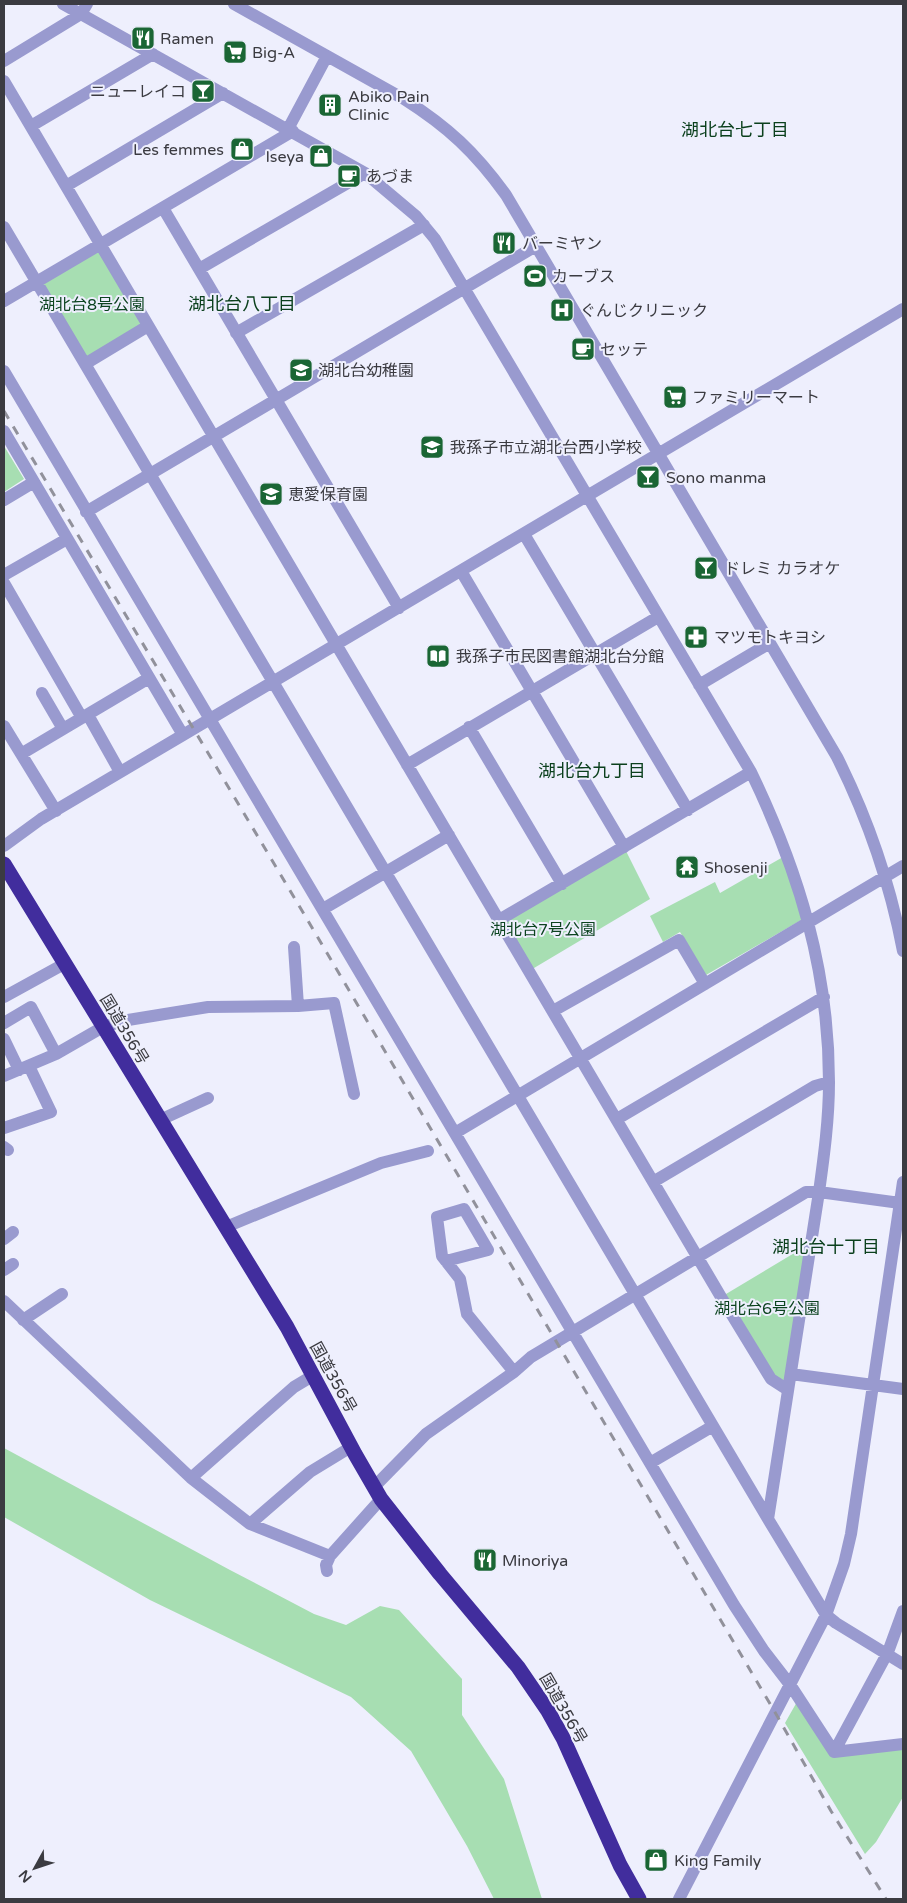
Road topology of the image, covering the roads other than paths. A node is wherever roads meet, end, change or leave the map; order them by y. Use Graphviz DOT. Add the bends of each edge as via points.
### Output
graph roads {
  1 [pos="63,4"];
  2 [pos="234,4"];
  3 [pos="84,9"];
  4 [pos="153,54"];
  5 [pos="327,56"];
  6 [pos="4,61"];
  7 [pos="4,81"];
  8 [pos="223,93"];
  9 [pos="31,126"];
  10 [pos="290,130"];
  11 [pos="365,174"];
  12 [pos="66,186"];
  13 [pos="162,208"];
  14 [pos="424,225"];
  15 [pos="4,227"];
  16 [pos="100,245"];
  17 [pos="536,246"];
  18 [pos="199,270"];
  19 [pos="36,282"];
  20 [pos="465,288"];
  21 [pos="4,301"];
  22 [pos="903,309"];
  23 [pos="148,326"];
  24 [pos="236,333"];
  25 [pos="85,364"];
  26 [pos="4,371"];
  27 [pos="276,400"];
  28 [pos="4,431"];
  29 [pos="213,437"];
  30 [pos="658,454"];
  31 [pos="150,474"];
  32 [pos="34,482"];
  33 [pos="588,496"];
  34 [pos="4,500"];
  35 [pos="86,512"];
  36 [pos="524,534"];
  37 [pos="67,539"];
  38 [pos="461,571"];
  39 [pos="4,575"];
  40 [pos="4,583"];
  41 [pos="399,608"];
  42 [pos="658,617"];
  43 [pos="770,643"];
  44 [pos="336,644"];
  45 [pos="595,654"];
  46 [pos="149,678"];
  47 [pos="273,682"];
  48 [pos="699,685"];
  49 [pos="531,691"];
  50 [pos="42,693"];
  51 [pos="85,716"];
  52 [pos="209,719"];
  53 [pos="4,726"];
  54 [pos="469,727"];
  55 [pos="63,729"];
  56 [pos="183,735"];
  57 [pos="21,754"];
  58 [pos="407,765"];
  59 [pos="120,772"];
  60 [pos="751,772"];
  61 [pos="688,810"];
  62 [pos="56,811"];
  63 [pos="449,834"];
  64 [pos="4,846"];
  65 [pos="624,847"];
  66 [pos="4,864"];
  67 [pos="903,866"];
  68 [pos="385,872"];
  69 [pos="886,876"];
  70 [pos="562,884"];
  71 [pos="323,909"];
  72 [pos="499,920"];
  73 [pos="809,922"];
  74 [pos="294,947"];
  75 [pos="903,951"];
  76 [pos="64,964"];
  77 [pos="705,984"];
  78 [pos="824,997"];
  79 [pos="4,998"];
  80 [pos="298,1006"];
  81 [pos="552,1010"];
  82 [pos="4,1023"];
  83 [pos="103,1028"];
  84 [pos="4,1039"];
  85 [pos="56,1054"];
  86 [pos="581,1058"];
  87 [pos="24,1068"];
  88 [pos="4,1076"];
  89 [pos="829,1082"];
  90 [pos="354,1094"];
  91 [pos="518,1095"];
  92 [pos="208,1098"];
  93 [pos="617,1119"];
  94 [pos="160,1120"];
  95 [pos="4,1128"];
  96 [pos="455,1133"];
  97 [pos="428,1151"];
  98 [pos="653,1182"];
  99 [pos="903,1182"];
  100 [pos="819,1192"];
  101 [pos="900,1203"];
  102 [pos="226,1228"];
  103 [pos="698,1257"];
  104 [pos="446,1261"];
  105 [pos="62,1294"];
  106 [pos="635,1294"];
  107 [pos="4,1301"];
  108 [pos="23,1320"];
  109 [pos="572,1332"];
  110 [pos="514,1372"];
  111 [pos="791,1374"];
  112 [pos="314,1375"];
  113 [pos="872,1385"];
  114 [pos="903,1389"];
  115 [pos="788,1390"];
  116 [pos="713,1426"];
  117 [pos="351,1447"];
  118 [pos="650,1463"];
  119 [pos="191,1478"];
  120 [pos="377,1493"];
  121 [pos="768,1519"];
  122 [pos="250,1524"];
  123 [pos="330,1556"];
  124 [pos="327,1571"];
  125 [pos="903,1611"];
  126 [pos="826,1615"];
  127 [pos="886,1654"];
  128 [pos="903,1664"];
  129 [pos="791,1686"];
  130 [pos="903,1744"];
  131 [pos="834,1752"];
  132 [pos="640,1899"];
  133 [pos="679,1899"];
  1 -- 3 [label="street"];
  2 -- 5 [label="street"];
  3 -- 4 [label="street"];
  3 -- 6 [label="street"];
  4 -- 8 [label="street"];
  4 -- 9 [label="street"];
  5 -- 10 [label="street"];
  5 -- 17 [label="street" via="404,99 456,136 501,188"];
  7 -- 9 [label="street"];
  8 -- 10 [label="street"];
  8 -- 12 [label="street"];
  9 -- 12 [label="street"];
  10 -- 11 [label="street"];
  10 -- 13 [label="street"];
  11 -- 14 [label="street"];
  11 -- 18 [label="street"];
  12 -- 16 [label="street"];
  13 -- 16 [label="street"];
  13 -- 18 [label="street"];
  14 -- 20 [label="street"];
  14 -- 24 [label="street"];
  15 -- 19 [label="street"];
  16 -- 19 [label="street"];
  16 -- 23 [label="street"];
  17 -- 20 [label="street"];
  17 -- 30 [label="street"];
  18 -- 24 [label="street"];
  19 -- 21 [label="street"];
  19 -- 25 [label="street"];
  20 -- 27 [label="street"];
  20 -- 33 [label="street"];
  22 -- 30 [label="street"];
  23 -- 25 [label="street"];
  23 -- 29 [label="street"];
  24 -- 27 [label="street"];
  25 -- 31 [label="street"];
  26 -- 35 [label="street"];
  27 -- 29 [label="street"];
  27 -- 41 [label="street"];
  28 -- 32 [label="street"];
  29 -- 31 [label="street"];
  29 -- 44 [label="street"];
  30 -- 33 [label="street"];
  30 -- 43 [label="street"];
  31 -- 35 [label="street"];
  31 -- 47 [label="street"];
  32 -- 34 [label="street"];
  32 -- 37 [label="street"];
  33 -- 36 [label="street"];
  33 -- 42 [label="street"];
  35 -- 52 [label="street"];
  36 -- 38 [label="street"];
  36 -- 45 [label="street"];
  37 -- 39 [label="street"];
  37 -- 46 [label="street"];
  38 -- 41 [label="street"];
  38 -- 49 [label="street"];
  40 -- 51 [label="street"];
  41 -- 44 [label="street"];
  42 -- 45 [label="street"];
  42 -- 48 [label="street"];
  43 -- 48 [label="street"];
  43 -- 69 [label="street" via="848,779"];
  44 -- 47 [label="street"];
  44 -- 58 [label="street"];
  45 -- 49 [label="street"];
  45 -- 61 [label="street"];
  46 -- 51 [label="street"];
  46 -- 56 [label="street"];
  47 -- 52 [label="street"];
  47 -- 68 [label="street"];
  48 -- 60 [label="street"];
  49 -- 54 [label="street"];
  49 -- 65 [label="street"];
  50 -- 55 [label="street"];
  51 -- 55 [label="street"];
  51 -- 59 [label="street"];
  52 -- 56 [label="street"];
  52 -- 71 [label="street"];
  53 -- 57 [label="street"];
  54 -- 58 [label="street"];
  54 -- 70 [label="street"];
  55 -- 57 [label="street"];
  56 -- 59 [label="street"];
  57 -- 62 [label="street"];
  58 -- 63 [label="street"];
  59 -- 62 [label="street"];
  60 -- 61 [label="street"];
  60 -- 73 [label="street" via="787,856"];
  61 -- 65 [label="street"];
  62 -- 64 [label="street"];
  63 -- 68 [label="street"];
  63 -- 72 [label="street"];
  65 -- 70 [label="street"];
  66 -- 76 [label="highway, 国道356号"];
  67 -- 69 [label="street"];
  68 -- 71 [label="street"];
  68 -- 91 [label="street"];
  69 -- 73 [label="street"];
  69 -- 75 [label="street"];
  70 -- 72 [label="street"];
  71 -- 96 [label="street"];
  72 -- 81 [label="street"];
  73 -- 77 [label="street"];
  73 -- 78 [label="street"];
  74 -- 80 [label="street"];
  76 -- 79 [label="street"];
  76 -- 83 [label="highway, 国道356号"];
  77 -- 81 [label="street" via="679,940"];
  77 -- 86 [label="street"];
  78 -- 89 [label="street"];
  78 -- 93 [label="street"];
  80 -- 83 [label="street" via="208,1007 128,1020"];
  80 -- 90 [label="street" via="334,1003"];
  81 -- 86 [label="street"];
  82 -- 85 [label="street" via="31,1007"];
  83 -- 85 [label="street"];
  83 -- 94 [label="highway, 国道356号"];
  84 -- 87 [label="street"];
  85 -- 87 [label="street"];
  86 -- 91 [label="street"];
  86 -- 93 [label="street"];
  87 -- 88 [label="street"];
  87 -- 95 [label="street" via="51,1112"];
  89 -- 98 [label="street" via="816,1086"];
  89 -- 100 [label="street"];
  91 -- 96 [label="street"];
  91 -- 106 [label="street"];
  92 -- 94 [label="street"];
  93 -- 98 [label="street"];
  94 -- 102 [label="highway, 国道356号"];
  96 -- 109 [label="street"];
  97 -- 102 [label="street" via="381,1162"];
  98 -- 103 [label="street"];
  99 -- 101 [label="street"];
  100 -- 101 [label="street"];
  100 -- 103 [label="street" via="806,1192"];
  100 -- 111 [label="street"];
  101 -- 113 [label="street"];
  102 -- 112 [label="highway, 国道356号"];
  103 -- 106 [label="street"];
  103 -- 115 [label="street" via="771,1379"];
  104 -- 104 [label="street" via="442,1256 437,1217 464,1209 488,1250"];
  104 -- 110 [label="street" via="460,1279 467,1314"];
  105 -- 108 [label="street"];
  106 -- 109 [label="street"];
  106 -- 116 [label="street"];
  107 -- 108 [label="street"];
  108 -- 119 [label="street"];
  109 -- 110 [label="street" via="531,1356"];
  109 -- 118 [label="street"];
  110 -- 120 [label="street" via="426,1434"];
  111 -- 113 [label="street"];
  111 -- 115 [label="street"];
  112 -- 117 [label="highway, 国道356号"];
  112 -- 119 [label="street" via="294,1387"];
  113 -- 114 [label="street"];
  113 -- 126 [label="street" via="851,1534"];
  115 -- 121 [label="street"];
  116 -- 118 [label="street"];
  116 -- 121 [label="street"];
  117 -- 120 [label="highway, 国道356号"];
  117 -- 122 [label="street" via="310,1472"];
  118 -- 129 [label="street" via="734,1605"];
  119 -- 122 [label="street"];
  120 -- 123 [label="street"];
  120 -- 132 [label="highway, 国道356号" via="537,1692 563,1738 620,1865"];
  121 -- 126 [label="street"];
  122 -- 123 [label="street"];
  123 -- 124 [label="street"];
  125 -- 127 [label="street"];
  126 -- 127 [label="street"];
  126 -- 129 [label="street"];
  127 -- 128 [label="street"];
  127 -- 131 [label="street"];
  129 -- 131 [label="street"];
  129 -- 133 [label="street"];
  130 -- 131 [label="street"];
}
